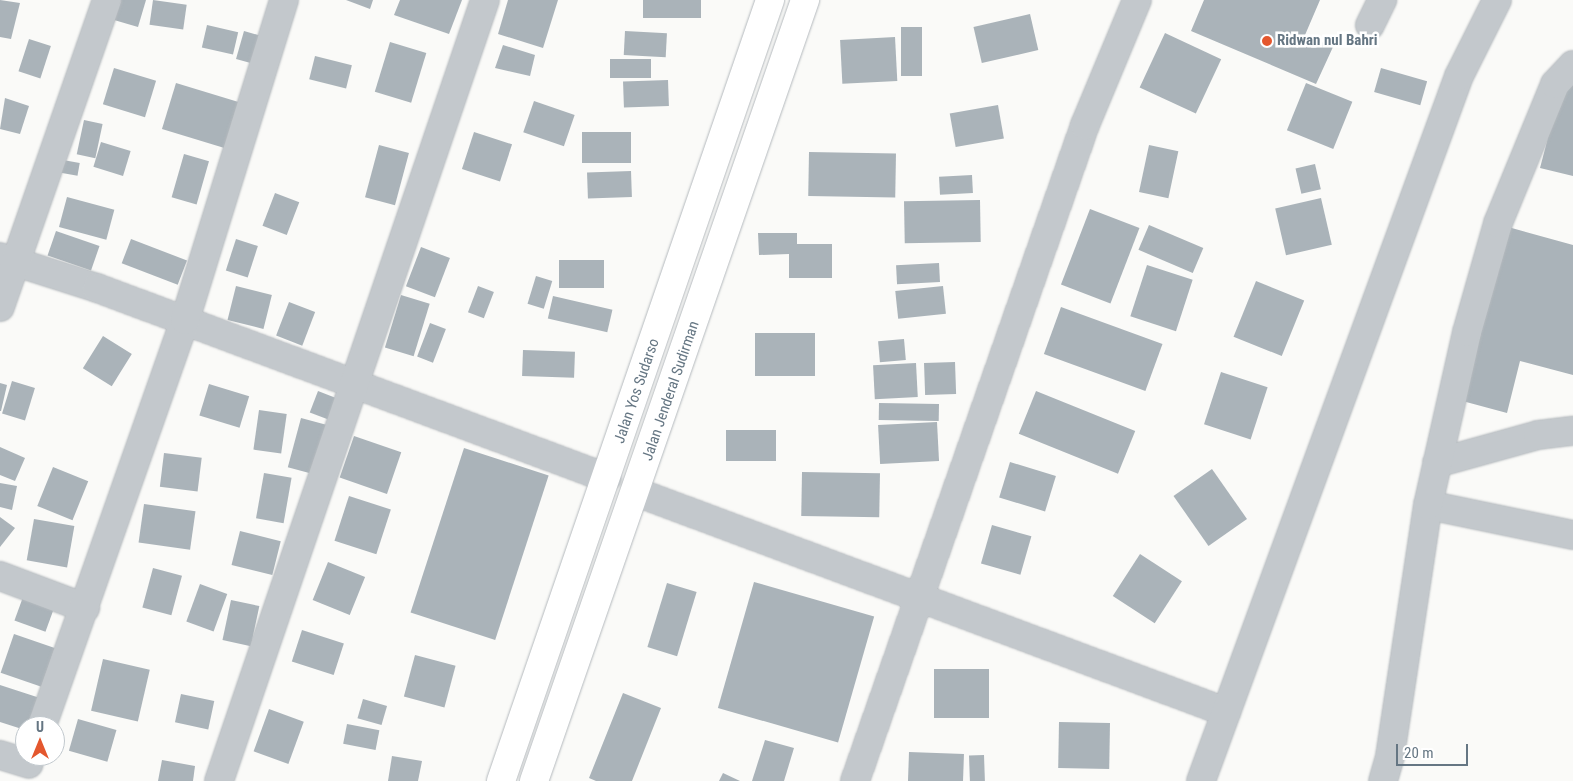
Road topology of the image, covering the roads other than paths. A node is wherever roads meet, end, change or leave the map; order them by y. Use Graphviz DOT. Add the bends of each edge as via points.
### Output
graph roads {
  1 [pos="107,0"];
  2 [pos="284,0"];
  3 [pos="484,0"];
  4 [pos="770,0"];
  5 [pos="805,0"];
  6 [pos="1137,0"];
  7 [pos="1382,0"];
  8 [pos="1497,0"];
  9 [pos="1370,25"];
  10 [pos="1573,65"];
  11 [pos="8,259"];
  12 [pos="0,307"];
  13 [pos="184,320"];
  14 [pos="356,384"];
  15 [pos="1573,431"];
  16 [pos="1437,463"];
  17 [pos="607,478"];
  18 [pos="636,492"];
  19 [pos="1428,504"];
  20 [pos="1573,536"];
  21 [pos="0,576"];
  22 [pos="919,600"];
  23 [pos="85,608"];
  24 [pos="1226,712"];
  25 [pos="46,716"];
  26 [pos="0,755"];
  27 [pos="28,767"];
  28 [pos="219,781"];
  29 [pos="501,781"];
  30 [pos="534,781"];
  31 [pos="855,781"];
  32 [pos="1201,781"];
  33 [pos="1382,781"];
  1 -- 11 [label="street"];
  2 -- 13 [label="street"];
  3 -- 14 [label="street"];
  4 -- 17 [label="highway, Jalan Yos Sudarso"];
  5 -- 18 [label="highway, Jalan Jenderal Sudirman"];
  6 -- 22 [label="street" via="1085,125"];
  7 -- 9 [label="street"];
  8 -- 24 [label="street" via="1452,94"];
  10 -- 16 [label="street" via="1555,84 1498,224 1467,332"];
  11 -- 12 [label="street"];
  11 -- 13 [label="street"];
  13 -- 14 [label="street"];
  13 -- 23 [label="street"];
  14 -- 17 [label="street"];
  14 -- 28 [label="street"];
  15 -- 16 [label="street" via="1538,435"];
  16 -- 19 [label="street"];
  17 -- 29 [label="highway, Jalan Yos Sudarso"];
  18 -- 22 [label="street"];
  18 -- 30 [label="highway, Jalan Jenderal Sudirman"];
  19 -- 20 [label="street"];
  19 -- 33 [label="street" via="1390,756"];
  21 -- 23 [label="street"];
  22 -- 24 [label="street"];
  22 -- 31 [label="street"];
  23 -- 25 [label="street"];
  24 -- 32 [label="street"];
  26 -- 27 [label="street"];
}
